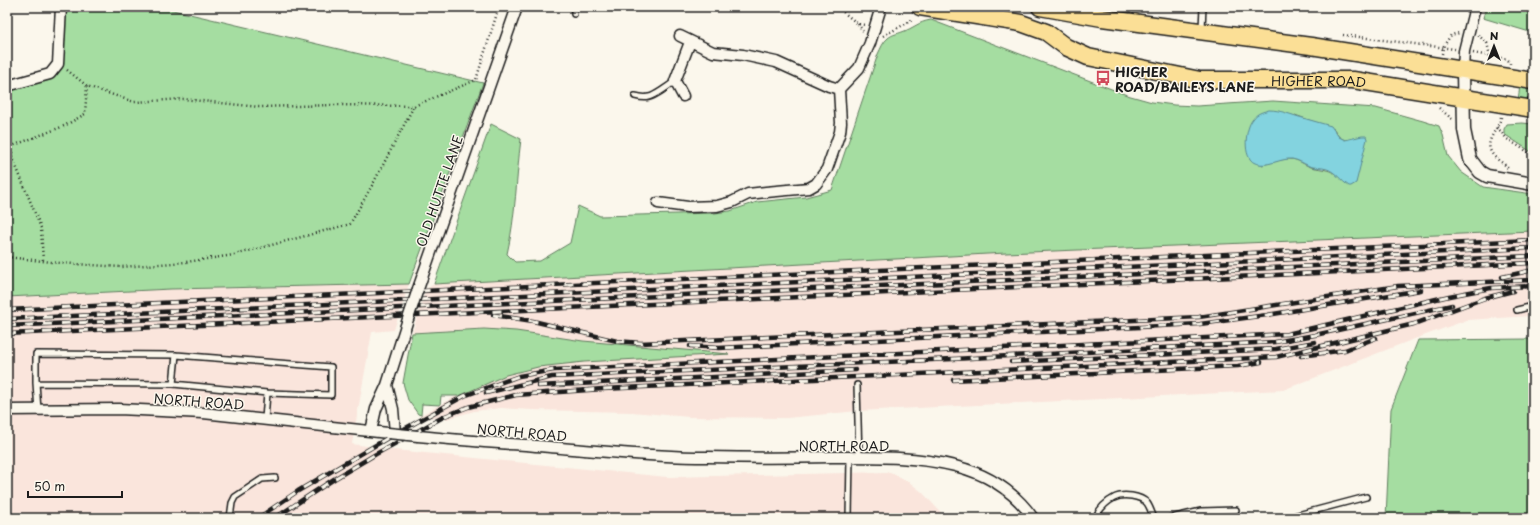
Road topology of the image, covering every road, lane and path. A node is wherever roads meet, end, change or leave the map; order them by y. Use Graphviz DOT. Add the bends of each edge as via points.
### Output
graph roads {
  1 [pos="61,7"];
  2 [pos="498,7"];
  3 [pos="517,7"];
  4 [pos="574,7"];
  5 [pos="837,7"];
  6 [pos="881,7"];
  7 [pos="1040,7"];
  8 [pos="1203,7"];
  9 [pos="1475,7"];
  10 [pos="919,12"];
  11 [pos="574,14"];
  12 [pos="1471,24"];
  13 [pos="875,27"];
  14 [pos="1202,31"];
  15 [pos="680,36"];
  16 [pos="690,42"];
  17 [pos="1510,62"];
  18 [pos="58,64"];
  19 [pos="1463,70"];
  20 [pos="675,81"];
  21 [pos="1533,81"];
  22 [pos="7,86"];
  23 [pos="87,86"];
  24 [pos="839,88"];
  25 [pos="635,96"];
  26 [pos="683,96"];
  27 [pos="1463,98"];
  28 [pos="414,106"];
  29 [pos="1533,109"];
  30 [pos="1500,123"];
  31 [pos="1497,127"];
  32 [pos="7,133"];
  33 [pos="11,147"];
  34 [pos="7,148"];
  35 [pos="1533,155"];
  36 [pos="1515,182"];
  37 [pos="1533,184"];
  38 [pos="658,203"];
  39 [pos="7,257"];
  40 [pos="42,261"];
  41 [pos="1533,306"];
  42 [pos="1517,310"];
  43 [pos="176,355"];
  44 [pos="36,383"];
  45 [pos="173,384"];
  46 [pos="387,384"];
  47 [pos="857,385"];
  48 [pos="267,393"];
  49 [pos="7,410"];
  50 [pos="38,410"];
  51 [pos="265,419"];
  52 [pos="371,431"];
  53 [pos="393,432"];
  54 [pos="854,457"];
  55 [pos="275,478"];
  56 [pos="1366,497"];
  57 [pos="1236,510"];
  58 [pos="230,518"];
  59 [pos="849,518"];
  60 [pos="1033,518"];
  61 [pos="1095,518"];
  62 [pos="1154,518"];
  63 [pos="1171,518"];
  64 [pos="1286,518"];
  1 -- 18 [label="street"];
  2 -- 28 [label="path" via="476,80"];
  3 -- 46 [label="street, OLD HUTTE LANE, bridge"];
  4 -- 11 [label="lane"];
  5 -- 13 [label="path" via="858,24"];
  6 -- 13 [label="street"];
  7 -- 14 [label="highway"];
  8 -- 14 [label="lane"];
  9 -- 12 [label="street"];
  10 -- 13 [label="path" via="913,19 890,32"];
  10 -- 27 [label="highway, HIGHER ROAD" via="1021,23 1046,32 1088,57 1200,80 1353,80"];
  12 -- 17 [label="path" via="1475,33 1487,43 1490,56 1507,59"];
  12 -- 19 [label="street" via="1464,51"];
  13 -- 24 [label="street" via="859,68"];
  14 -- 19 [label="highway"];
  15 -- 16 [label="street"];
  16 -- 20 [label="street"];
  16 -- 24 [label="street" via="713,52 776,62"];
  18 -- 22 [label="street" via="50,74"];
  18 -- 23 [label="path"];
  19 -- 21 [label="highway"];
  19 -- 27 [label="street"];
  20 -- 25 [label="lane" via="650,97"];
  20 -- 26 [label="street"];
  23 -- 28 [label="path" via="134,102 183,99 259,107 334,104"];
  23 -- 33 [label="path" via="84,114 64,126"];
  24 -- 38 [label="street" via="842,123 840,132 827,170 816,184 809,188 748,194 717,206 688,207"];
  27 -- 29 [label="highway, HIGHER ROAD"];
  27 -- 36 [label="street" via="1464,130 1470,159 1480,172 1487,176"];
  28 -- 40 [label="path" via="350,224 234,255 186,262 121,267"];
  30 -- 31 [label="path"];
  31 -- 35 [label="path" via="1509,140"];
  31 -- 36 [label="path" via="1490,140 1490,151 1506,165"];
  32 -- 33 [label="path"];
  33 -- 34 [label="path"];
  33 -- 40 [label="path" via="14,161 41,228"];
  36 -- 37 [label="street"];
  39 -- 40 [label="path"];
  41 -- 42 [label="lane"];
  43 -- 44 [label="lane" via="36,354"];
  43 -- 45 [label="lane"];
  43 -- 48 [label="lane" via="331,367 331,395"];
  44 -- 45 [label="lane"];
  44 -- 50 [label="lane"];
  45 -- 48 [label="lane"];
  46 -- 52 [label="street, OLD HUTTE LANE" via="376,409"];
  46 -- 53 [label="street" via="393,409"];
  47 -- 54 [label="lane"];
  48 -- 51 [label="lane"];
  49 -- 50 [label="street, NORTH ROAD"];
  50 -- 51 [label="street, NORTH ROAD" via="140,410"];
  51 -- 52 [label="street, NORTH ROAD"];
  52 -- 53 [label="street, NORTH ROAD"];
  53 -- 54 [label="street, NORTH ROAD, bridge" via="663,456"];
  54 -- 59 [label="lane"];
  54 -- 60 [label="street, NORTH ROAD" via="936,462 970,470 1008,491"];
  55 -- 58 [label="lane" via="262,479 235,497"];
  56 -- 64 [label="lane"];
  57 -- 63 [label="lane" via="1201,511"];
  61 -- 62 [label="lane" via="1099,510 1115,497 1126,496 1136,497 1147,504"];
}
